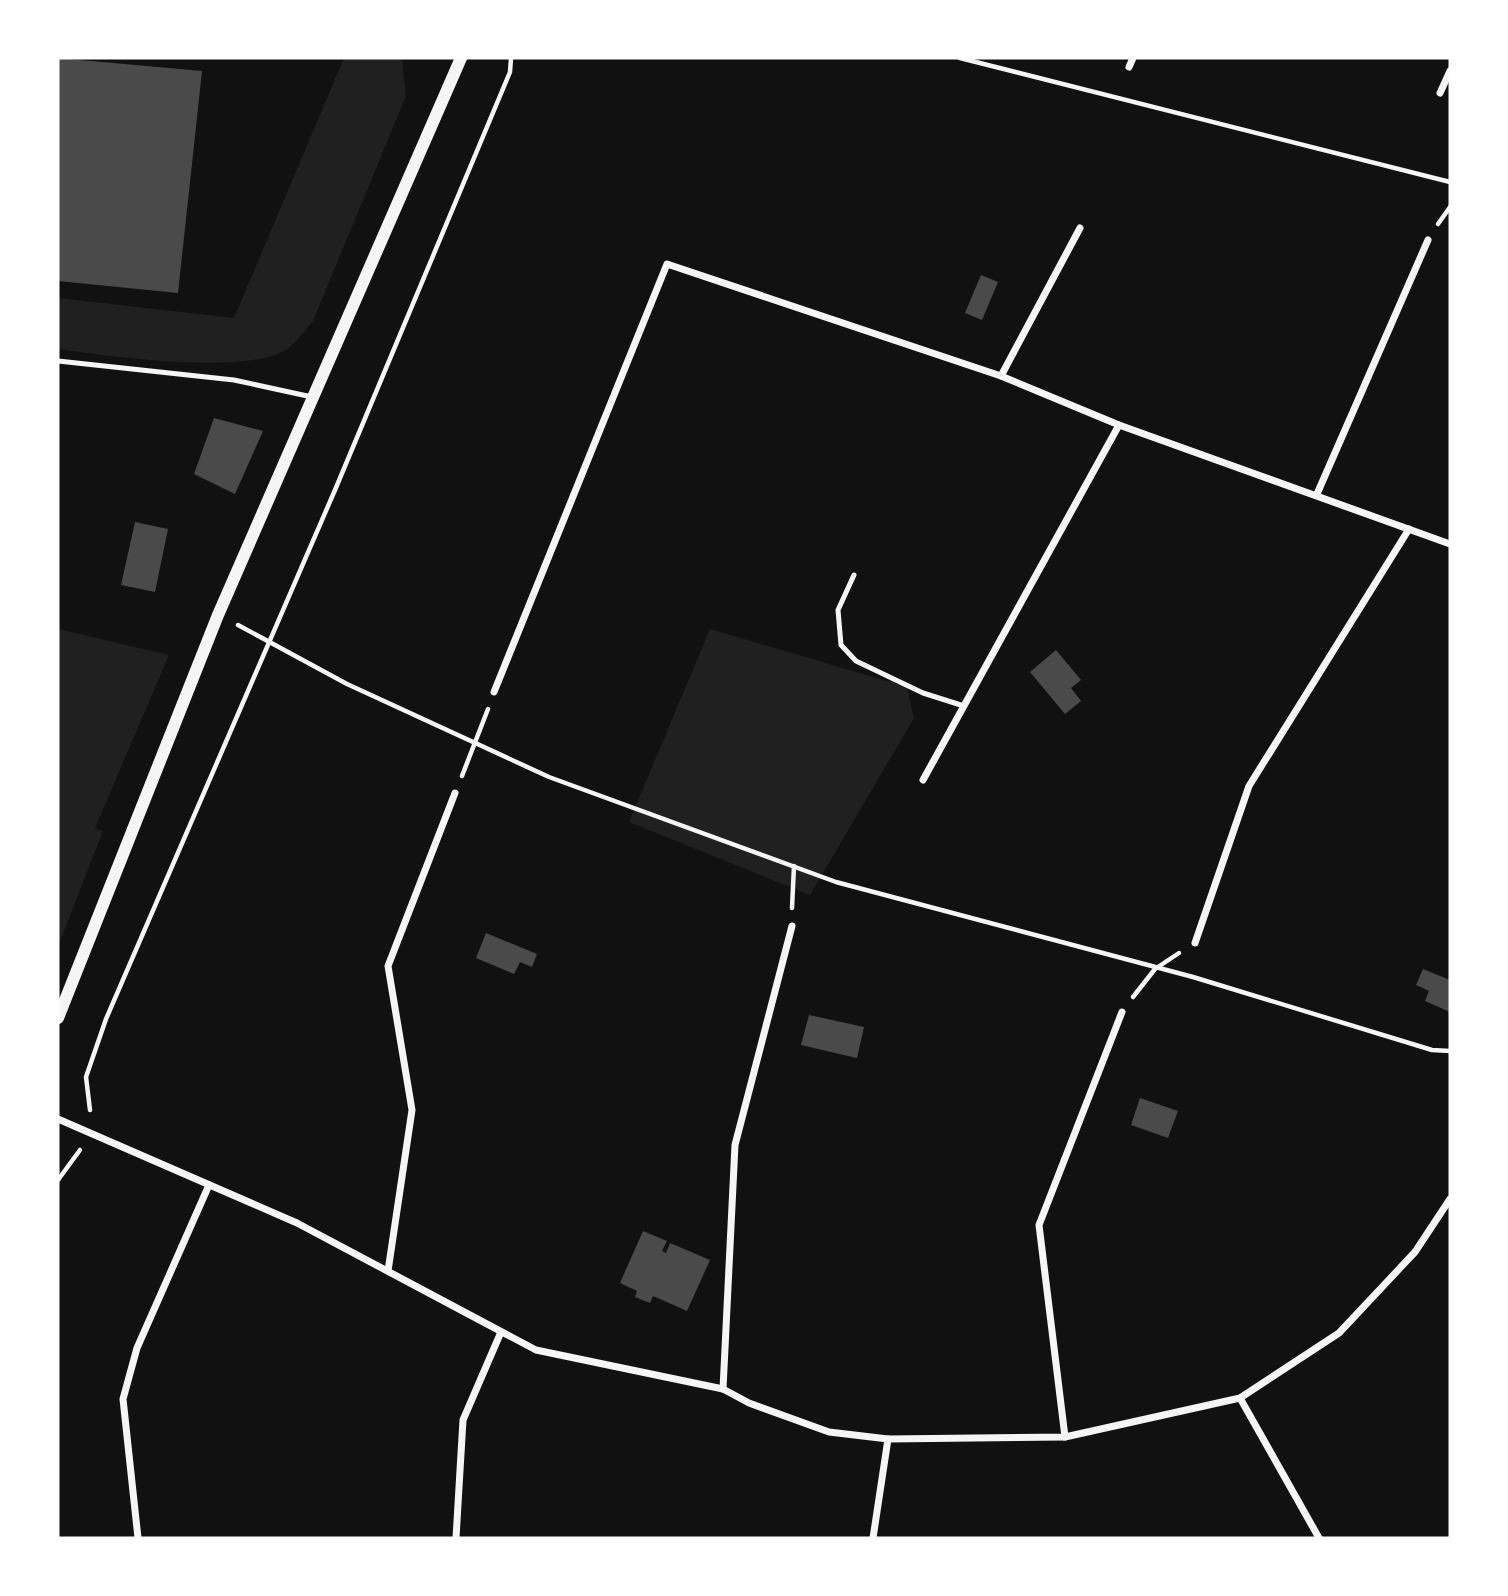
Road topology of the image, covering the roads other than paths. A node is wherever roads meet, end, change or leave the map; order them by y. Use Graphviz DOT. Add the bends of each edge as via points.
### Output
graph roads {
  1 [pos="461,58"];
  2 [pos="1133,58"];
  3 [pos="1129,67"];
  4 [pos="1450,71"];
  5 [pos="1440,93"];
  6 [pos="1080,228"];
  7 [pos="1428,240"];
  8 [pos="58,361"];
  9 [pos="1001,376"];
  10 [pos="315,398"];
  11 [pos="1119,425"];
  12 [pos="1317,494"];
  13 [pos="1409,529"];
  14 [pos="1450,544"];
  15 [pos="854,575"];
  16 [pos="494,692"];
  17 [pos="964,706"];
  18 [pos="923,780"];
  19 [pos="456,793"];
  20 [pos="792,926"];
  21 [pos="1195,943"];
  22 [pos="1122,1012"];
  23 [pos="58,1018"];
  24 [pos="58,1119"];
  25 [pos="209,1185"];
  26 [pos="1450,1199"];
  27 [pos="388,1270"];
  28 [pos="501,1332"];
  29 [pos="723,1389"];
  30 [pos="1240,1398"];
  31 [pos="1065,1437"];
  32 [pos="888,1439"];
  33 [pos="138,1538"];
  34 [pos="456,1538"];
  35 [pos="873,1538"];
  36 [pos="1319,1538"];
  1 -- 10 [label="street"];
  2 -- 3 [label="street"];
  4 -- 5 [label="street"];
  6 -- 9 [label="street"];
  7 -- 12 [label="street"];
  8 -- 10 [label="lane" via="234,380"];
  9 -- 11 [label="street"];
  9 -- 16 [label="street" via="667,264"];
  10 -- 23 [label="street" via="218,615"];
  11 -- 12 [label="street"];
  11 -- 17 [label="street"];
  12 -- 13 [label="street"];
  13 -- 14 [label="street"];
  13 -- 21 [label="street" via="1249,786"];
  15 -- 17 [label="lane" via="838,610 841,645 856,661 923,693"];
  17 -- 18 [label="street"];
  19 -- 27 [label="street" via="388,966 412,1110"];
  20 -- 29 [label="street" via="736,1145"];
  22 -- 31 [label="street" via="1039,1225"];
  24 -- 25 [label="street"];
  25 -- 27 [label="street"];
  25 -- 33 [label="street" via="137,1348 123,1399"];
  26 -- 30 [label="street" via="1415,1252 1339,1333"];
  27 -- 28 [label="street"];
  28 -- 29 [label="street" via="536,1350"];
  28 -- 34 [label="street" via="463,1420"];
  29 -- 32 [label="street" via="829,1432"];
  30 -- 31 [label="street"];
  30 -- 36 [label="street"];
  31 -- 32 [label="street"];
  32 -- 35 [label="street"];
}
